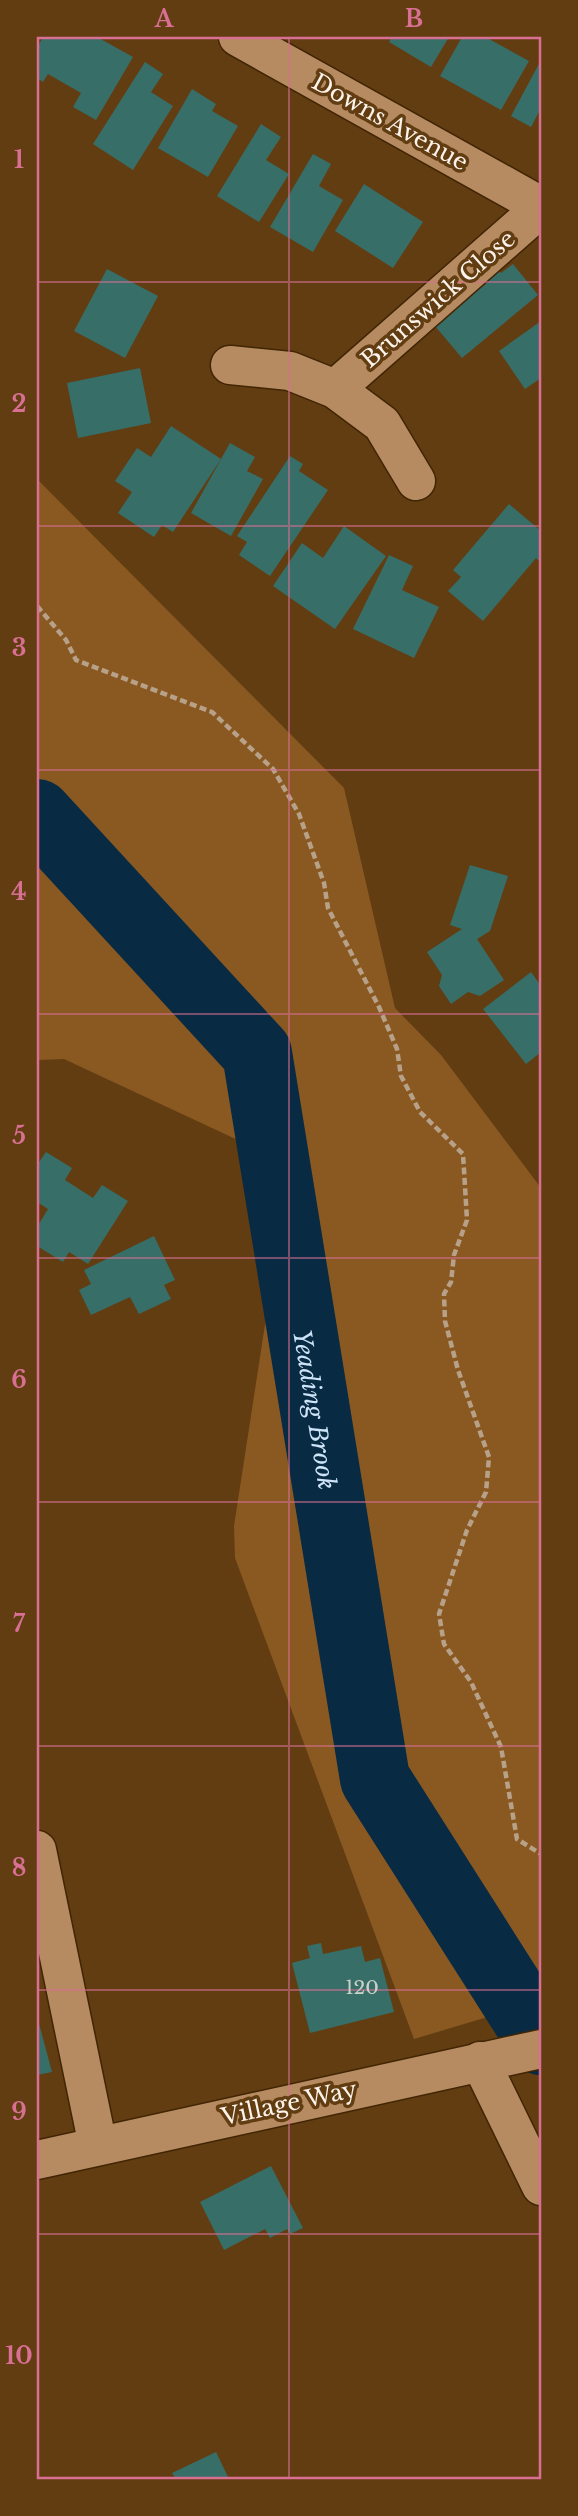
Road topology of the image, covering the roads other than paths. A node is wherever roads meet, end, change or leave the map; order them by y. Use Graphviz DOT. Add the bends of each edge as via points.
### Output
graph roads {
  1 [pos="238,37"];
  2 [pos="541,207"];
  3 [pos="230,365"];
  4 [pos="335,389"];
  5 [pos="416,481"];
  6 [pos="37,1850"];
  7 [pos="533,2051"];
  8 [pos="480,2061"];
  9 [pos="98,2146"];
  10 [pos="37,2160"];
  11 [pos="541,2186"];
  1 -- 2 [label="street, Downs Avenue"];
  2 -- 4 [label="street, Brunswick Close"];
  3 -- 4 [label="street" via="290,371"];
  4 -- 5 [label="street" via="382,424"];
  6 -- 9 [label="street"];
  7 -- 8 [label="street, Village Way"];
  8 -- 9 [label="street, Village Way"];
  8 -- 11 [label="street"];
  9 -- 10 [label="street, Village Way"];
}
